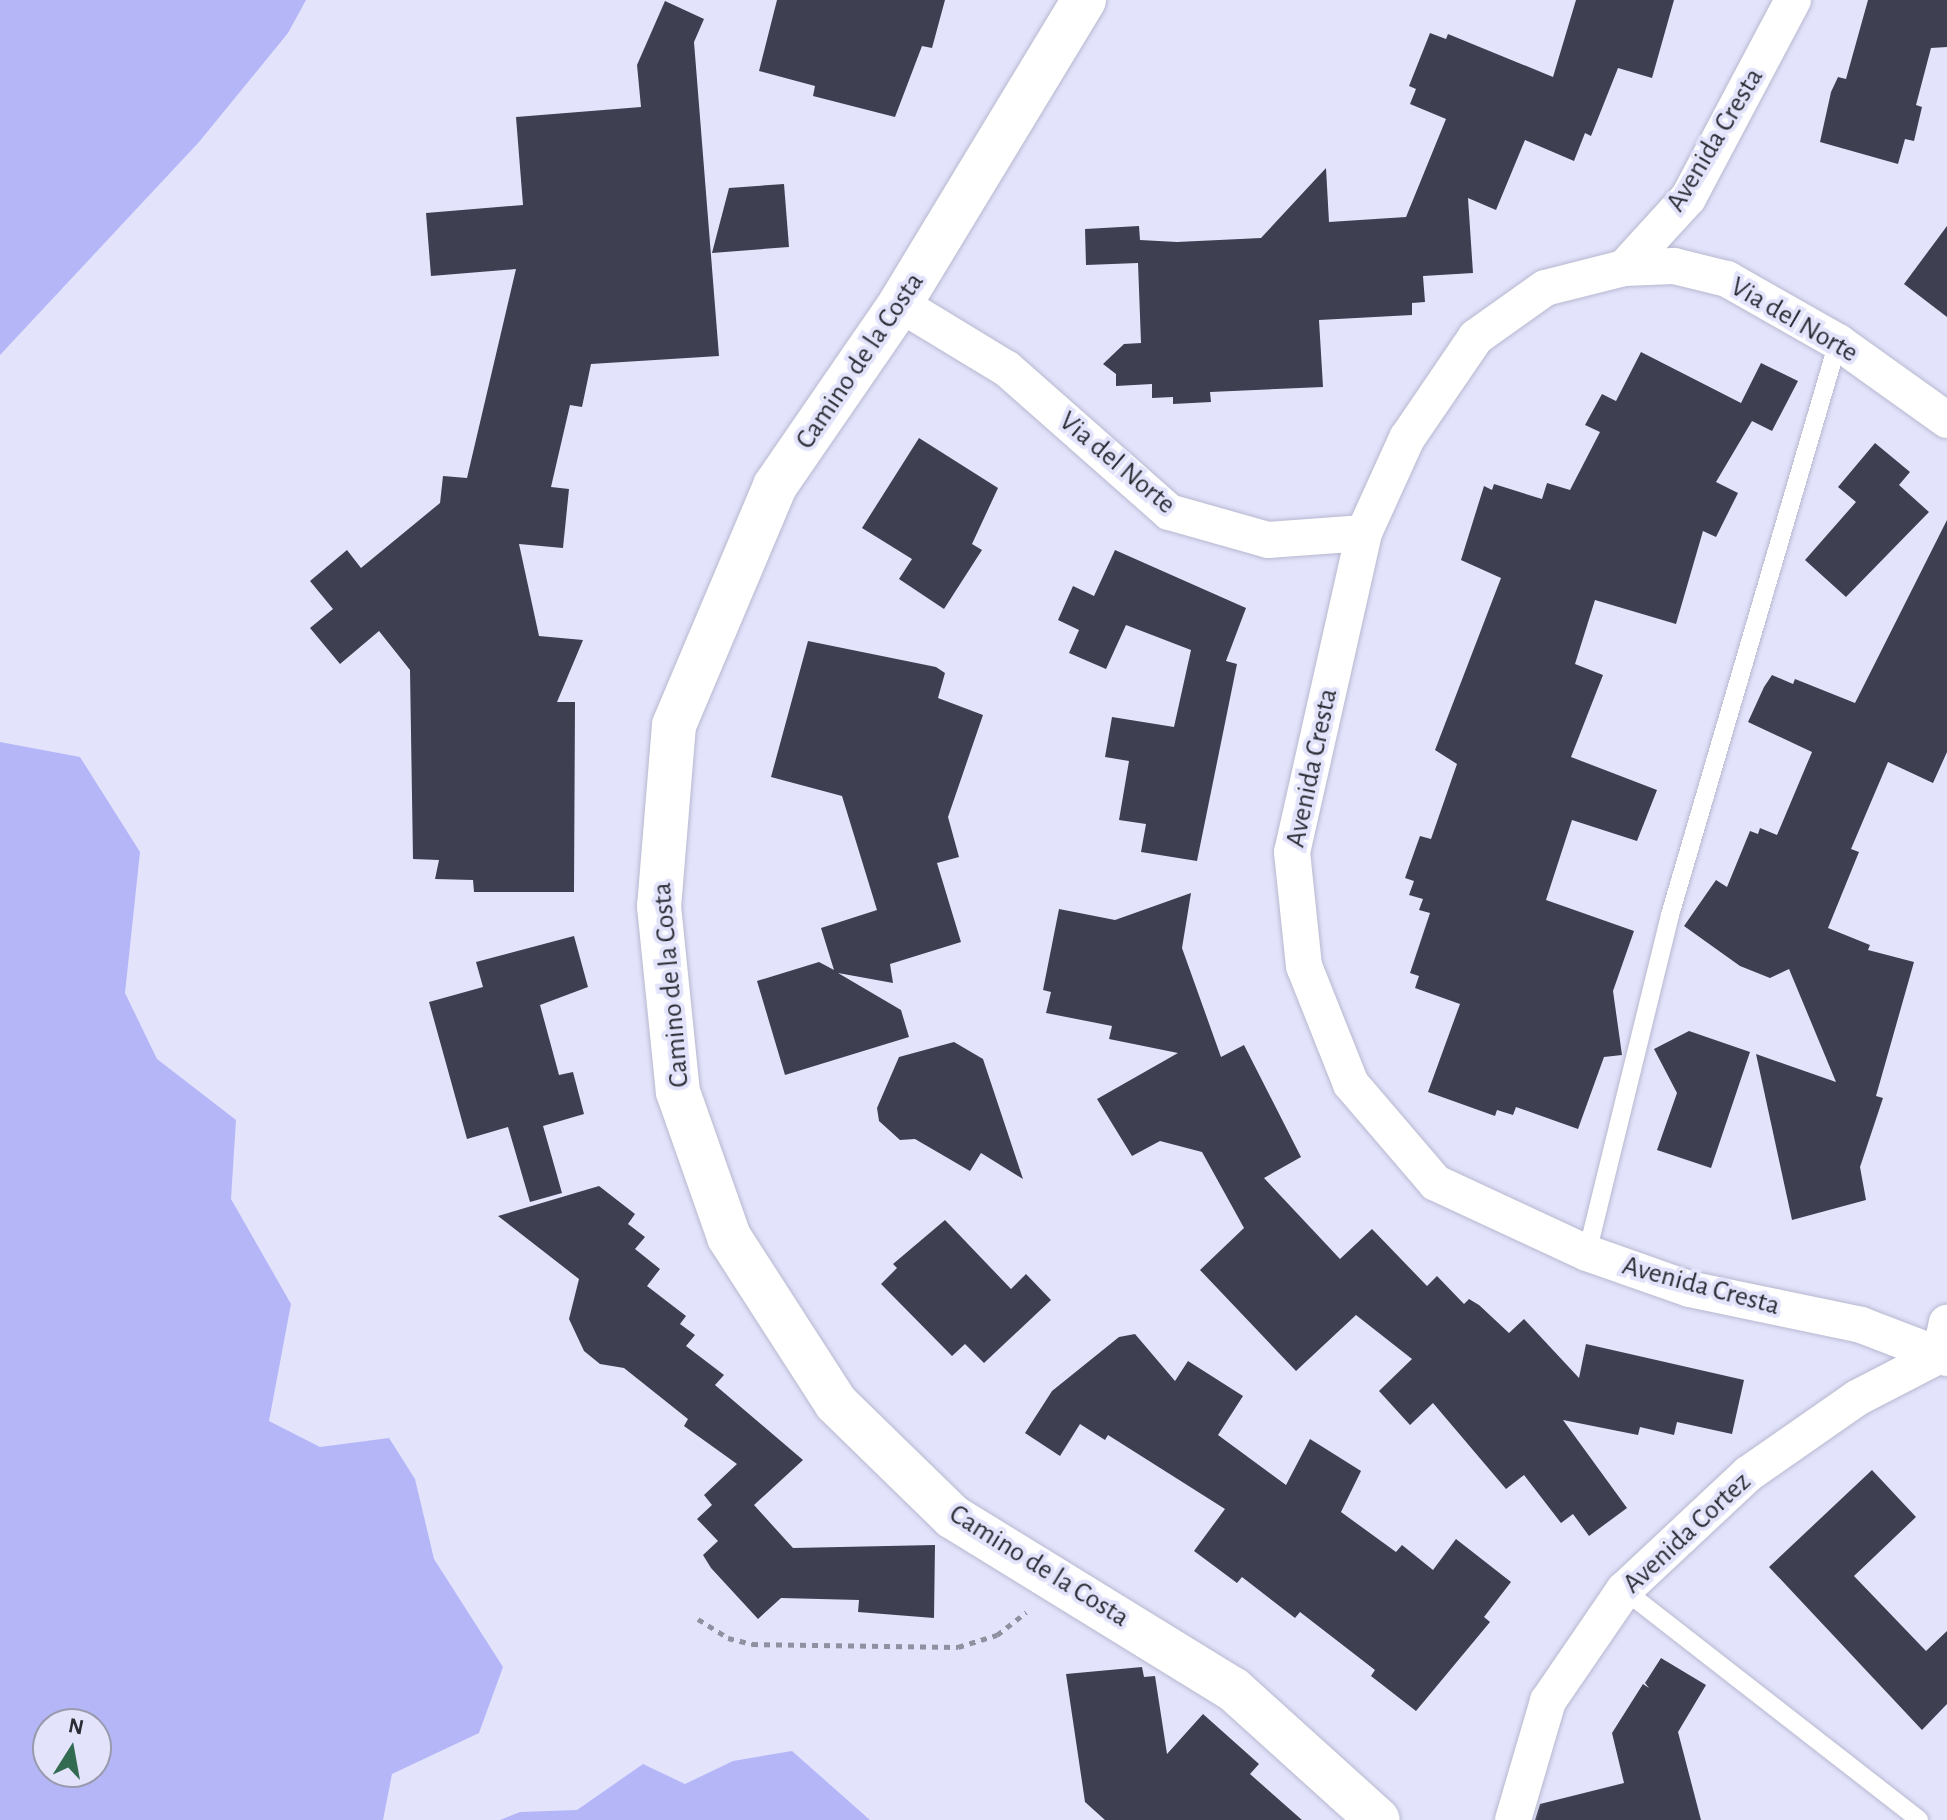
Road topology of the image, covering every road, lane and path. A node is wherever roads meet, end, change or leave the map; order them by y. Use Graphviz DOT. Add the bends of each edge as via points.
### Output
graph roads {
  1 [pos="1084,0"];
  2 [pos="1793,0"];
  3 [pos="1624,268"];
  4 [pos="900,304"];
  5 [pos="1838,342"];
  6 [pos="1947,420"];
  7 [pos="1364,533"];
  8 [pos="1587,1253"];
  9 [pos="1945,1345"];
  10 [pos="1624,1590"];
  11 [pos="1034,1601"];
  12 [pos="698,1619"];
  13 [pos="1378,1820"];
  14 [pos="1513,1820"];
  15 [pos="1919,1820"];
  1 -- 4 [label="street, Camino de la Costa"];
  2 -- 3 [label="street, Avenida Cresta" via="1688,198"];
  3 -- 5 [label="street, Via del Norte" via="1674,266 1727,279"];
  3 -- 7 [label="street, Avenida Cresta" via="1545,288 1476,337 1407,438"];
  4 -- 7 [label="street, Via del Norte" via="1007,369 1169,512 1268,540"];
  4 -- 13 [label="street, Camino de la Costa" via="775,486 674,725 659,906 678,1092 729,1237 836,1403 953,1517 1233,1689"];
  5 -- 6 [label="street, Via del Norte"];
  5 -- 8 [label="lane" via="1670,915"];
  7 -- 8 [label="street, Avenida Cresta" via="1292,852 1304,966 1351,1084 1436,1183"];
  8 -- 9 [label="street, Avenida Cresta" via="1689,1289"];
  9 -- 10 [label="street, Avenida Cortez" via="1748,1474"];
  10 -- 14 [label="street, Avenida Cortez" via="1548,1701"];
  10 -- 15 [label="lane"];
  11 -- 12 [label="path" via="1021,1619 997,1635 958,1647 752,1644 728,1638"];
}
